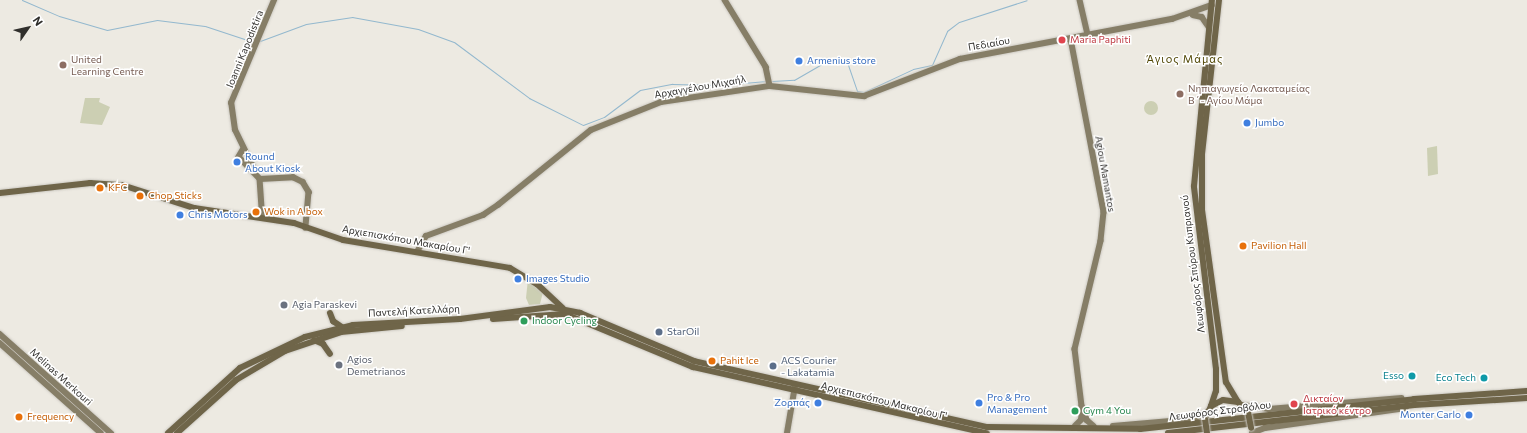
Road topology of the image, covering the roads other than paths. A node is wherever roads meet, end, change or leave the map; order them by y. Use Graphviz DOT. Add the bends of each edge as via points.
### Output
graph roads {
  1 [pos="274,0"];
  2 [pos="725,0"];
  3 [pos="1080,0"];
  4 [pos="1219,0"];
  5 [pos="1212,3"];
  6 [pos="1191,14"];
  7 [pos="1209,27"];
  8 [pos="1088,35"];
  9 [pos="1071,38"];
  10 [pos="770,83"];
  11 [pos="795,87"];
  12 [pos="260,179"];
  13 [pos="0,193"];
  14 [pos="263,218"];
  15 [pos="306,228"];
  16 [pos="417,252"];
  17 [pos="545,290"];
  18 [pos="563,308"];
  19 [pos="550,310"];
  20 [pos="330,313"];
  21 [pos="342,327"];
  22 [pos="0,334"];
  23 [pos="314,340"];
  24 [pos="0,343"];
  25 [pos="330,354"];
  26 [pos="795,386"];
  27 [pos="1527,391"];
  28 [pos="1527,398"];
  29 [pos="1414,402"];
  30 [pos="1241,404"];
  31 [pos="1082,406"];
  32 [pos="1211,406"];
  33 [pos="1207,412"];
  34 [pos="963,422"];
  35 [pos="1075,426"];
  36 [pos="1094,426"];
  37 [pos="1021,429"];
  38 [pos="1251,431"];
  39 [pos="962,432"];
  40 [pos="101,433"];
  41 [pos="111,433"];
  42 [pos="168,433"];
  43 [pos="177,433"];
  44 [pos="786,433"];
  45 [pos="987,433"];
  46 [pos="1168,433"];
  47 [pos="1207,433"];
  1 -- 12 [label="street, Ioanni Kapodistira" via="258,44 231,103 244,155"];
  2 -- 10 [label="street" via="766,67"];
  3 -- 8 [label="street"];
  4 -- 30 [label="main road, Λεωφόρος Σπύρου Κυπριανού" via="1202,154 1202,210 1226,382"];
  5 -- 6 [label="street, Πεδιαίου"];
  5 -- 7 [label="main road, Λεωφόρος Σπύρου Κυπριανού"];
  6 -- 7 [label="street" via="1202,17"];
  6 -- 8 [label="street, Πεδιαίου"];
  7 -- 32 [label="main road, Λεωφόρος Σπύρου Κυπριανού" via="1194,186 1217,384"];
  8 -- 9 [label="street, Πεδιαίου"];
  9 -- 11 [label="street, Πεδιαίου" via="960,59 864,96"];
  9 -- 31 [label="street, Agiou Mamantos" via="1104,212 1101,241 1076,339"];
  10 -- 11 [label="street, Αρχαγγέλου Μιχαήλ"];
  10 -- 16 [label="street, Αρχαγγέλου Μιχαήλ" via="661,102 597,126 489,211 423,238"];
  12 -- 14 [label="street"];
  12 -- 15 [label="street" via="293,177 303,182 309,192"];
  13 -- 14 [label="main road, Αρχιεπισκόπου Μακαρίου Γ'" via="106,183 194,208"];
  14 -- 15 [label="main road, Αρχιεπισκόπου Μακαρίου Γ'"];
  15 -- 16 [label="main road, Αρχιεπισκόπου Μακαρίου Γ'" via="343,240"];
  16 -- 17 [label="main road, Αρχιεπισκόπου Μακαρίου Γ'" via="510,268"];
  17 -- 18 [label="main road, Αρχιεπισκόπου Μακαρίου Γ'"];
  17 -- 19 [label="main road"];
  18 -- 19 [label="main road, Αρχιεπισκόπου Μακαρίου Γ'"];
  18 -- 26 [label="main road, Αρχιεπισκόπου Μακαρίου Γ'" via="694,361"];
  19 -- 21 [label="main road, Παντελή Κατελλάρη"];
  19 -- 23 [label="main road, Παντελή Κατελλάρη" via="363,329"];
  19 -- 26 [label="main road, Αρχιεπισκόπου Μακαρίου Γ'" via="581,318 693,367"];
  20 -- 21 [label="main road" via="333,321"];
  21 -- 42 [label="main road, Παντελή Κατελλάρη" via="283,344 251,361 223,382"];
  22 -- 41 [label="street, Melinas Merkouri"];
  23 -- 25 [label="main road" via="323,344"];
  23 -- 43 [label="main road, Παντελή Κατελλάρη" via="257,365 214,398"];
  24 -- 40 [label="street, Melinas Merkouri"];
  26 -- 34 [label="main road, Αρχιεπισκόπου Μακαρίου Γ'"];
  26 -- 39 [label="main road, Αρχιεπισκόπου Μακαρίου Γ'"];
  26 -- 44 [label="street"];
  27 -- 29 [label="main road, Λεωφόρος Στροβόλου"];
  28 -- 29 [label="main road, Λεωφόρος Στροβόλου"];
  29 -- 30 [label="street" via="1344,401 1269,409"];
  29 -- 37 [label="main road, Λεωφόρος Στροβόλου" via="1140,429"];
  29 -- 38 [label="street"];
  29 -- 46 [label="main road, Λεωφόρος Στροβόλου"];
  30 -- 32 [label="main road" via="1223,400"];
  30 -- 38 [label="main road, Λεωφόρος Σπύρου Κυπριανού, bridge" via="1248,412"];
  31 -- 35 [label="street, Agiou Mamantos" via="1081,420"];
  31 -- 36 [label="street, Agiou Mamantos" via="1087,420"];
  32 -- 33 [label="main road, Λεωφόρος Σπύρου Κυπριανού"];
  33 -- 36 [label="street" via="1194,419 1173,422"];
  33 -- 47 [label="main road, Λεωφόρος Σπύρου Κυπριανού, bridge"];
  34 -- 37 [label="main road, Λεωφόρος Στροβόλου"];
  34 -- 39 [label="street"];
  35 -- 36 [label="street"];
  35 -- 37 [label="street"];
  39 -- 45 [label="main road"];
}
